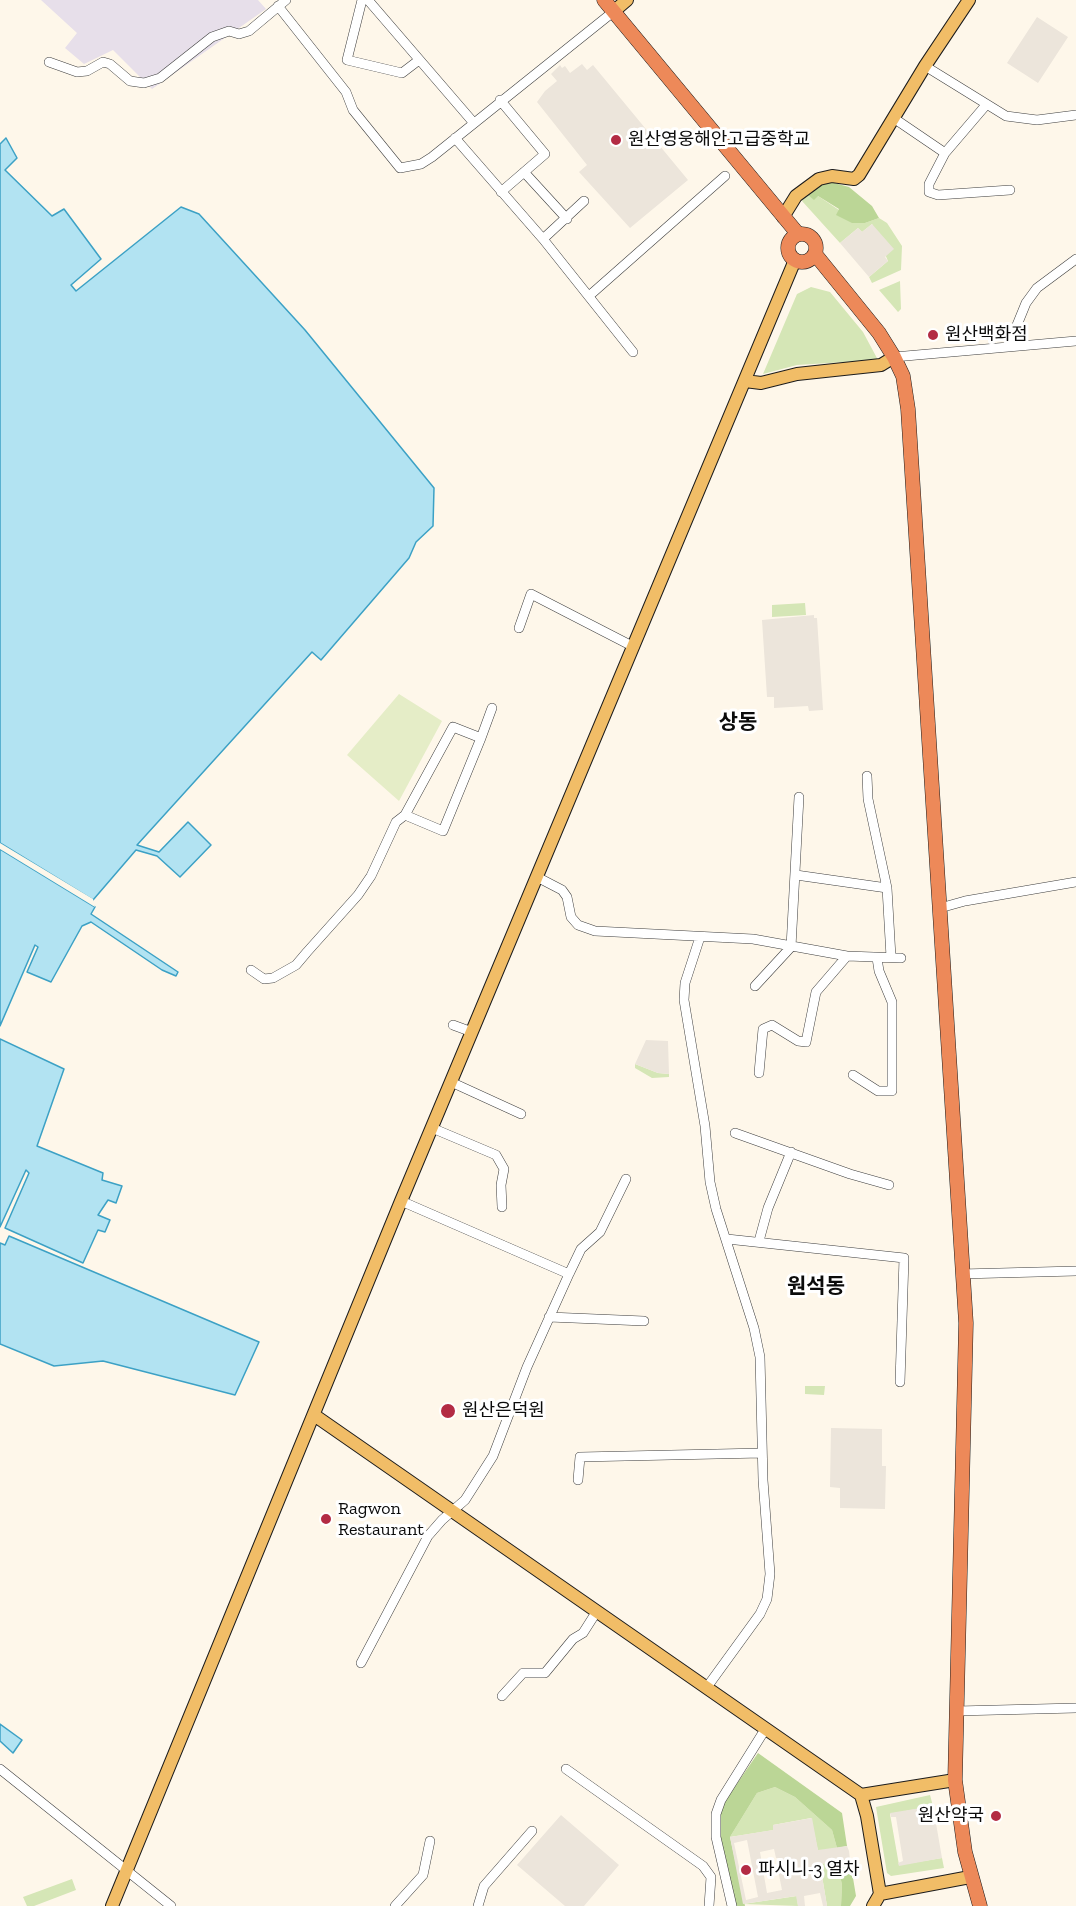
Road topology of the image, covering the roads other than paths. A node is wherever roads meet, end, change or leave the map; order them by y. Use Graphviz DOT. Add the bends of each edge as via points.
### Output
graph roads {
  1 [pos="362,0"];
  2 [pos="368,0"];
  3 [pos="604,0"];
  4 [pos="627,0"];
  5 [pos="969,0"];
  6 [pos="282,3"];
  7 [pos="613,12"];
  8 [pos="419,60"];
  9 [pos="49,63"];
  10 [pos="925,66"];
  11 [pos="500,100"];
  12 [pos="986,105"];
  13 [pos="1076,115"];
  14 [pos="895,119"];
  15 [pos="473,122"];
  16 [pos="455,138"];
  17 [pos="945,153"];
  18 [pos="524,172"];
  19 [pos="725,176"];
  20 [pos="1010,190"];
  21 [pos="501,192"];
  22 [pos="584,201"];
  23 [pos="783,217"];
  24 [pos="567,219"];
  25 [pos="798,234"];
  26 [pos="543,239"];
  27 [pos="815,254"];
  28 [pos="1076,259"];
  29 [pos="795,260"];
  30 [pos="589,296"];
  31 [pos="1076,341"];
  32 [pos="1008,347"];
  33 [pos="633,352"];
  34 [pos="894,357"];
  35 [pos="745,381"];
  36 [pos="519,628"];
  37 [pos="634,647"];
  38 [pos="492,708"];
  39 [pos="481,738"];
  40 [pos="867,776"];
  41 [pos="799,797"];
  42 [pos="405,815"];
  43 [pos="796,875"];
  44 [pos="537,877"];
  45 [pos="1076,882"];
  46 [pos="887,888"];
  47 [pos="940,908"];
  48 [pos="700,937"];
  49 [pos="791,947"];
  50 [pos="846,956"];
  51 [pos="877,958"];
  52 [pos="251,970"];
  53 [pos="755,986"];
  54 [pos="453,1025"];
  55 [pos="472,1032"];
  56 [pos="759,1073"];
  57 [pos="853,1075"];
  58 [pos="451,1082"];
  59 [pos="521,1114"];
  60 [pos="432,1128"];
  61 [pos="735,1133"];
  62 [pos="791,1152"];
  63 [pos="626,1179"];
  64 [pos="889,1185"];
  65 [pos="401,1201"];
  66 [pos="502,1207"];
  67 [pos="727,1239"];
  68 [pos="759,1241"];
  69 [pos="1076,1271"];
  70 [pos="568,1274"];
  71 [pos="961,1274"];
  72 [pos="549,1317"];
  73 [pos="644,1321"];
  74 [pos="900,1382"];
  75 [pos="314,1415"];
  76 [pos="762,1453"];
  77 [pos="578,1480"];
  78 [pos="454,1510"];
  79 [pos="597,1611"];
  80 [pos="362,1663"];
  81 [pos="707,1687"];
  82 [pos="502,1696"];
  83 [pos="1076,1708"];
  84 [pos="957,1711"];
  85 [pos="766,1728"];
  86 [pos="0,1769"];
  87 [pos="566,1769"];
  88 [pos="955,1780"];
  89 [pos="861,1795"];
  90 [pos="532,1831"];
  91 [pos="430,1841"];
  92 [pos="127,1869"];
  93 [pos="970,1877"];
  94 [pos="880,1893"];
  95 [pos="112,1906"];
  96 [pos="171,1906"];
  97 [pos="395,1906"];
  98 [pos="478,1906"];
  99 [pos="709,1906"];
  100 [pos="732,1906"];
  101 [pos="873,1906"];
  102 [pos="980,1906"];
  1 -- 8 [label="street" via="348,60 402,73"];
  2 -- 8 [label="street"];
  3 -- 7 [label="highway"];
  4 -- 7 [label="main road"];
  5 -- 10 [label="main road"];
  6 -- 9 [label="street" via="249,31 229,31 212,37 160,78 144,83 130,81 103,62 77,72"];
  6 -- 16 [label="street" via="346,92 352,110 400,168 421,165"];
  7 -- 11 [label="street"];
  7 -- 23 [label="highway"];
  8 -- 15 [label="street"];
  10 -- 12 [label="street"];
  10 -- 14 [label="main road"];
  11 -- 15 [label="street"];
  11 -- 18 [label="street" via="544,154"];
  12 -- 13 [label="street" via="1019,119"];
  12 -- 17 [label="street"];
  14 -- 17 [label="street"];
  14 -- 23 [label="main road" via="859,175 854,179 819,178 796,196"];
  15 -- 16 [label="street"];
  16 -- 21 [label="street"];
  17 -- 20 [label="street" via="929,184 929,192 938,195"];
  18 -- 21 [label="street"];
  18 -- 24 [label="street"];
  19 -- 30 [label="street"];
  21 -- 26 [label="street"];
  22 -- 24 [label="street"];
  23 -- 25 [label="highway"];
  24 -- 26 [label="street"];
  25 -- 27 [label="highway" via="813,238"];
  25 -- 29 [label="highway" via="788,246"];
  26 -- 30 [label="street"];
  27 -- 29 [label="highway" via="806,262"];
  27 -- 34 [label="highway"];
  28 -- 32 [label="street" via="1037,288 1026,303"];
  29 -- 35 [label="main road"];
  30 -- 33 [label="street"];
  31 -- 32 [label="street"];
  32 -- 34 [label="street"];
  34 -- 35 [label="main road" via="881,365 797,374 761,383"];
  34 -- 47 [label="highway" via="903,376 908,409"];
  35 -- 37 [label="main road"];
  36 -- 37 [label="street" via="531,594"];
  37 -- 44 [label="main road"];
  38 -- 39 [label="street"];
  39 -- 42 [label="street" via="453,728"];
  39 -- 42 [label="street" via="443,831"];
  40 -- 46 [label="street" via="868,800"];
  41 -- 43 [label="street"];
  42 -- 52 [label="street" via="396,822 358,895 296,965 264,979"];
  43 -- 46 [label="street"];
  43 -- 49 [label="street"];
  44 -- 48 [label="street" via="562,890 571,917 578,925 596,931"];
  44 -- 55 [label="main road"];
  45 -- 47 [label="street"];
  46 -- 51 [label="street" via="896,957"];
  47 -- 71 [label="highway"];
  48 -- 49 [label="street" via="753,939"];
  48 -- 67 [label="street" via="685,983 684,1000 710,1182"];
  49 -- 50 [label="street"];
  49 -- 53 [label="street"];
  50 -- 51 [label="street"];
  50 -- 56 [label="street" via="816,992 806,1042 772,1025 763,1029"];
  51 -- 57 [label="street" via="892,1002 892,1091 878,1091"];
  54 -- 55 [label="street"];
  55 -- 58 [label="main road"];
  58 -- 59 [label="street"];
  58 -- 60 [label="main road"];
  60 -- 65 [label="main road"];
  60 -- 66 [label="street" via="496,1155 504,1169"];
  61 -- 62 [label="street"];
  62 -- 64 [label="street"];
  62 -- 68 [label="street"];
  63 -- 70 [label="street" via="600,1232 580,1249"];
  65 -- 70 [label="street"];
  65 -- 75 [label="main road"];
  67 -- 68 [label="street"];
  67 -- 76 [label="street" via="760,1357"];
  68 -- 74 [label="street" via="903,1258"];
  69 -- 71 [label="street"];
  70 -- 72 [label="street"];
  71 -- 84 [label="highway" via="966,1323"];
  72 -- 73 [label="street"];
  72 -- 78 [label="street" via="493,1456 465,1500"];
  75 -- 78 [label="main road"];
  75 -- 92 [label="main road"];
  76 -- 77 [label="street" via="580,1457"];
  76 -- 81 [label="street" via="770,1564 767,1599"];
  78 -- 79 [label="main road"];
  78 -- 80 [label="street" via="428,1536"];
  79 -- 81 [label="main road"];
  79 -- 82 [label="street" via="583,1633 573,1639 545,1674 523,1673"];
  81 -- 85 [label="main road"];
  83 -- 84 [label="street"];
  84 -- 88 [label="highway"];
  85 -- 89 [label="main road"];
  85 -- 100 [label="street" via="716,1814 716,1837"];
  86 -- 92 [label="street"];
  87 -- 99 [label="street" via="703,1866 711,1877"];
  88 -- 89 [label="main road"];
  88 -- 93 [label="highway"];
  89 -- 94 [label="main road"];
  90 -- 98 [label="street" via="484,1886"];
  91 -- 97 [label="street" via="423,1875"];
  92 -- 95 [label="main road"];
  92 -- 96 [label="street"];
  93 -- 94 [label="main road"];
  93 -- 102 [label="highway"];
  94 -- 101 [label="main road"];
}
